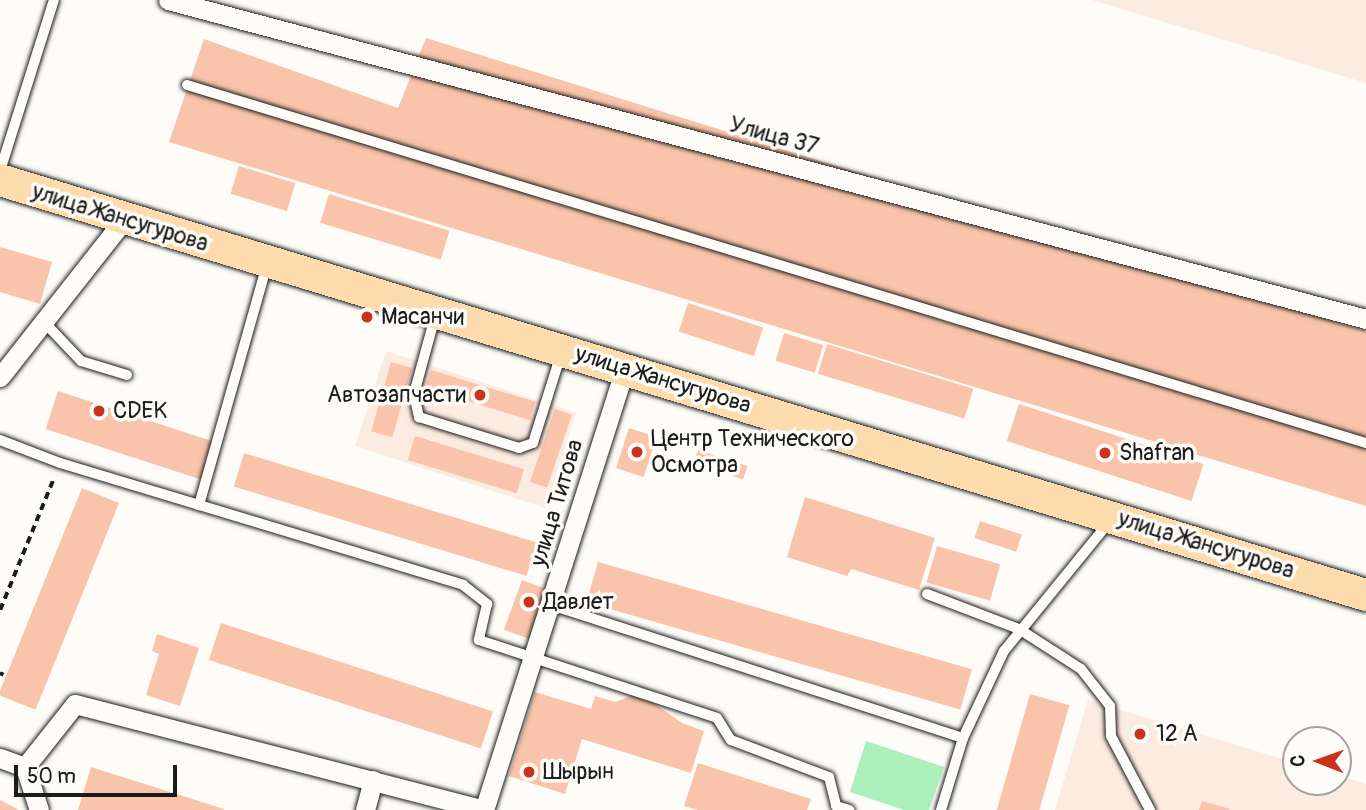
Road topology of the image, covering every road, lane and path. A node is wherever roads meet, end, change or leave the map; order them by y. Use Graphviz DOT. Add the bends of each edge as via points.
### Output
graph roads {
  1 [pos="54,0"];
  2 [pos="169,0"];
  3 [pos="187,85"];
  4 [pos="0,171"];
  5 [pos="0,180"];
  6 [pos="125,218"];
  7 [pos="267,263"];
  8 [pos="436,313"];
  9 [pos="1366,319"];
  10 [pos="44,322"];
  11 [pos="562,349"];
  12 [pos="625,368"];
  13 [pos="127,375"];
  14 [pos="0,377"];
  15 [pos="0,440"];
  16 [pos="1366,443"];
  17 [pos="60,463"];
  18 [pos="198,505"];
  19 [pos="1113,517"];
  20 [pos="1364,589"];
  21 [pos="927,594"];
  22 [pos="551,605"];
  23 [pos="0,610"];
  24 [pos="1019,629"];
  25 [pos="534,659"];
  26 [pos="963,738"];
  27 [pos="0,758"];
  28 [pos="25,766"];
  29 [pos="373,780"];
  30 [pos="39,810"];
  31 [pos="365,810"];
  32 [pos="483,810"];
  33 [pos="849,810"];
  34 [pos="941,810"];
  35 [pos="1150,810"];
  1 -- 4 [label="lane"];
  2 -- 9 [label="street, Улица 37"];
  3 -- 16 [label="lane"];
  5 -- 6 [label="main road, улица Жансугурова"];
  6 -- 7 [label="main road, улица Жансугурова"];
  6 -- 10 [label="street"];
  7 -- 8 [label="main road, улица Жансугурова"];
  7 -- 18 [label="lane"];
  8 -- 11 [label="main road, улица Жансугурова"];
  8 -- 11 [label="lane" via="414,394 419,417 519,448 533,443"];
  10 -- 13 [label="lane" via="81,361"];
  10 -- 14 [label="street"];
  11 -- 12 [label="main road, улица Жансугурова"];
  12 -- 19 [label="main road, улица Жансугурова"];
  12 -- 22 [label="street, улица Титова"];
  15 -- 17 [label="lane"];
  17 -- 18 [label="lane"];
  17 -- 23 [label="path"];
  18 -- 25 [label="lane" via="463,585 487,604 479,640"];
  19 -- 20 [label="main road, улица Жансугурова"];
  19 -- 24 [label="lane"];
  21 -- 24 [label="lane"];
  22 -- 25 [label="street, улица Титова"];
  22 -- 26 [label="lane"];
  24 -- 26 [label="lane"];
  24 -- 35 [label="lane" via="1081,669 1097,687 1110,706 1111,736"];
  25 -- 32 [label="street, улица Титова"];
  25 -- 33 [label="lane" via="717,718 731,740 829,777 836,806"];
  26 -- 34 [label="lane"];
  27 -- 28 [label="street"];
  28 -- 29 [label="street" via="75,704"];
  28 -- 30 [label="street"];
  29 -- 31 [label="street"];
  29 -- 32 [label="street"];
}
